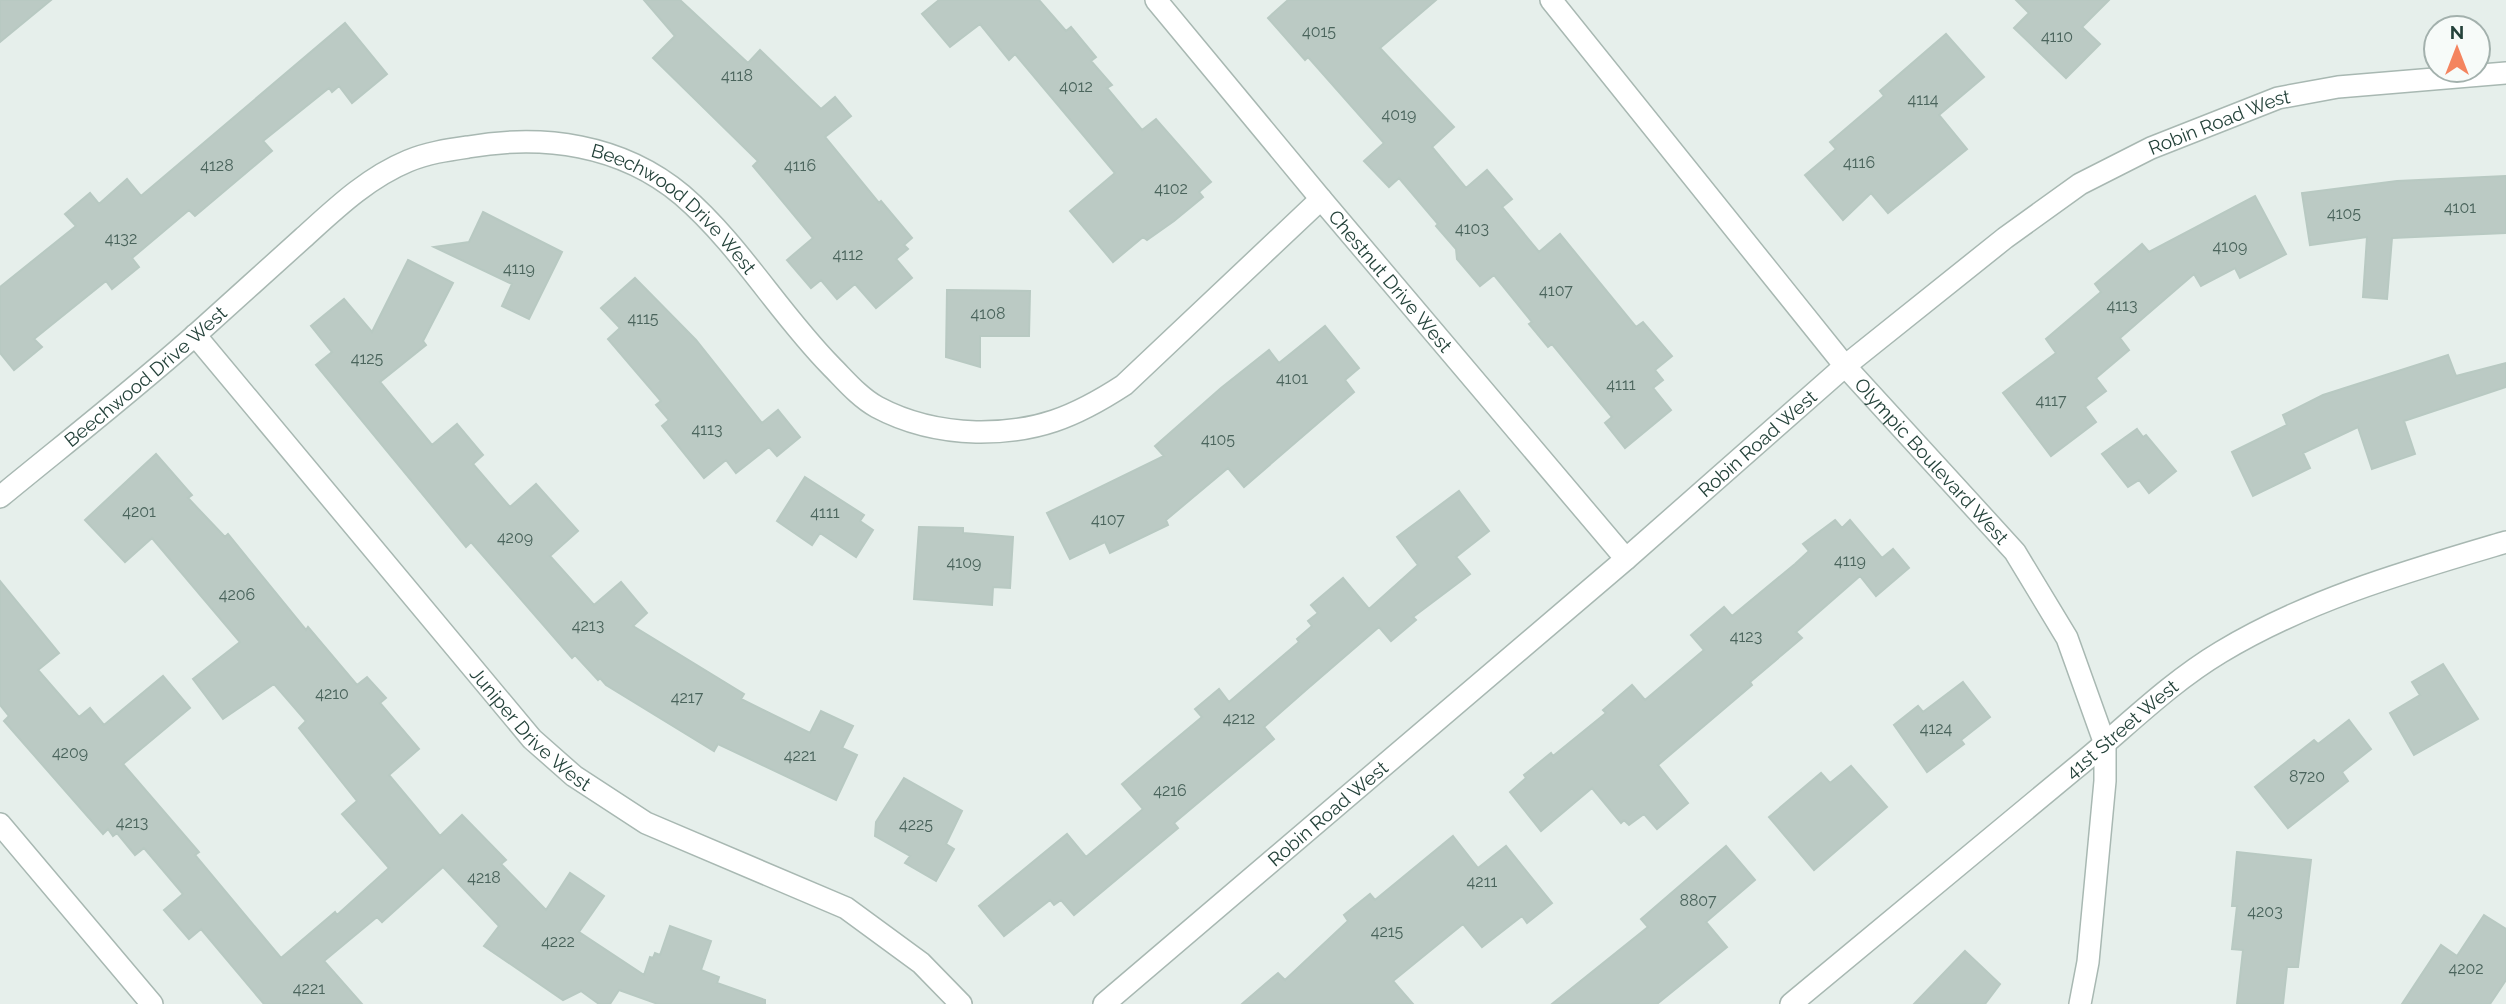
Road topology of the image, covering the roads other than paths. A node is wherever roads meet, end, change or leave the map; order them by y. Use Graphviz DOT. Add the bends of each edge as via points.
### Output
graph roads {
  1 [pos="1156,0"];
  2 [pos="1552,0"];
  3 [pos="2506,73"];
  4 [pos="1321,199"];
  5 [pos="195,335"];
  6 [pos="1845,366"];
  7 [pos="0,497"];
  8 [pos="2506,542"];
  9 [pos="1626,559"];
  10 [pos="2105,744"];
  11 [pos="0,824"];
  12 [pos="152,1004"];
  13 [pos="961,1004"];
  14 [pos="1104,1004"];
  15 [pos="1791,1004"];
  16 [pos="2080,1004"];
  1 -- 4 [label="street, Chestnut Drive West"];
  2 -- 6 [label="street, Olympic Boulevard West"];
  3 -- 6 [label="street, Robin Road West" via="2338,87 2278,98 2151,148 2080,184"];
  4 -- 5 [label="street, Beechwood Drive West" via="1124,385 1065,419 1032,428 951,431 877,407 821,355 683,197 659,178 623,161 585,147 541,140 428,154 384,173 353,193"];
  4 -- 9 [label="street, Chestnut Drive West"];
  5 -- 7 [label="street, Beechwood Drive West"];
  5 -- 13 [label="street, Juniper Drive West" via="532,739 574,776 646,823 846,908 921,963"];
  6 -- 9 [label="street, Robin Road West"];
  6 -- 10 [label="street, Olympic Boulevard West" via="2015,552 2067,638"];
  8 -- 10 [label="street, 41st Street West" via="2368,583 2315,604 2222,651 2174,682"];
  9 -- 14 [label="street, Robin Road West"];
  10 -- 15 [label="street, 41st Street West"];
  10 -- 16 [label="street, Olympic Boulevard West" via="2088,962"];
  11 -- 12 [label="street"];
}
